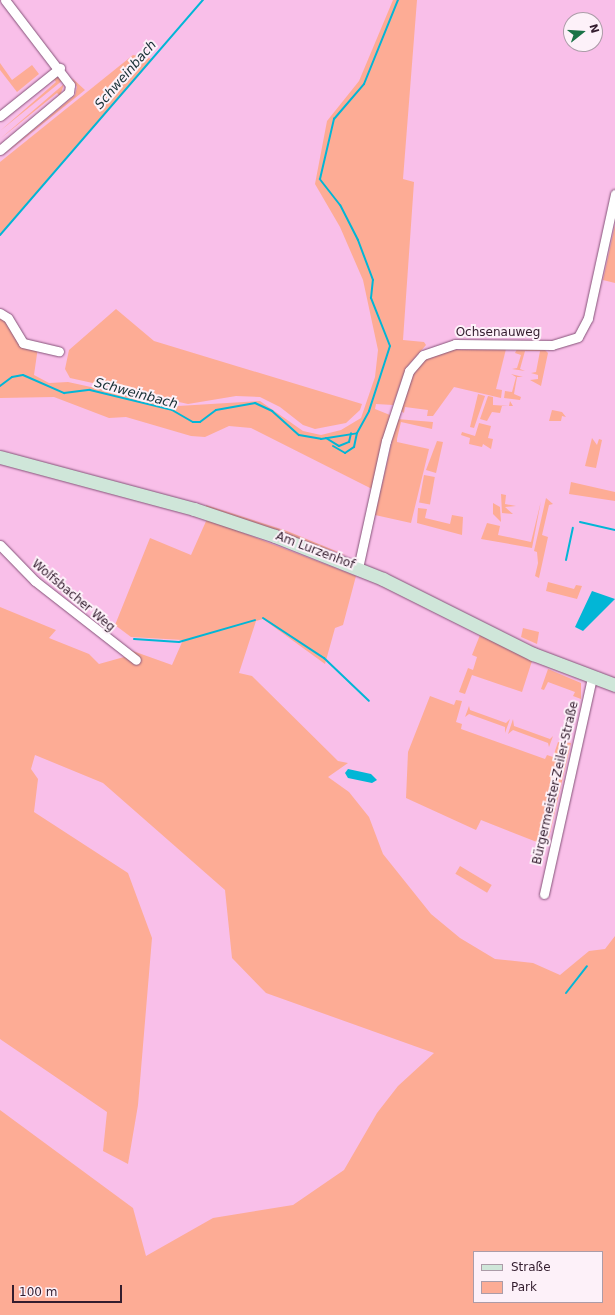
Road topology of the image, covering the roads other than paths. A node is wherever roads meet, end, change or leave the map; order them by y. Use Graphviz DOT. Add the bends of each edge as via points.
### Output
graph roads {
  1 [pos="5,0"];
  2 [pos="60,68"];
  3 [pos="0,116"];
  4 [pos="0,150"];
  5 [pos="615,194"];
  6 [pos="0,313"];
  7 [pos="59,351"];
  8 [pos="0,457"];
  9 [pos="0,545"];
  10 [pos="358,568"];
  11 [pos="136,660"];
  12 [pos="592,677"];
  13 [pos="615,685"];
  14 [pos="544,894"];
  1 -- 2 [label="street"];
  2 -- 3 [label="street"];
  2 -- 4 [label="street" via="68,79 69,92"];
  5 -- 10 [label="street, Ochsenauweg" via="588,318 578,338 552,344 455,344 423,355 409,371 386,441"];
  6 -- 7 [label="street" via="8,318 23,343"];
  8 -- 10 [label="street, Am Lurzenhof" via="234,521"];
  9 -- 11 [label="street, Wolfsbacher Weg" via="36,581"];
  10 -- 12 [label="street, Am Lurzenhof" via="516,646"];
  12 -- 13 [label="street, Am Lurzenhof"];
  12 -- 14 [label="street, Bürgermeister-Zeiler-Straße"];
}
